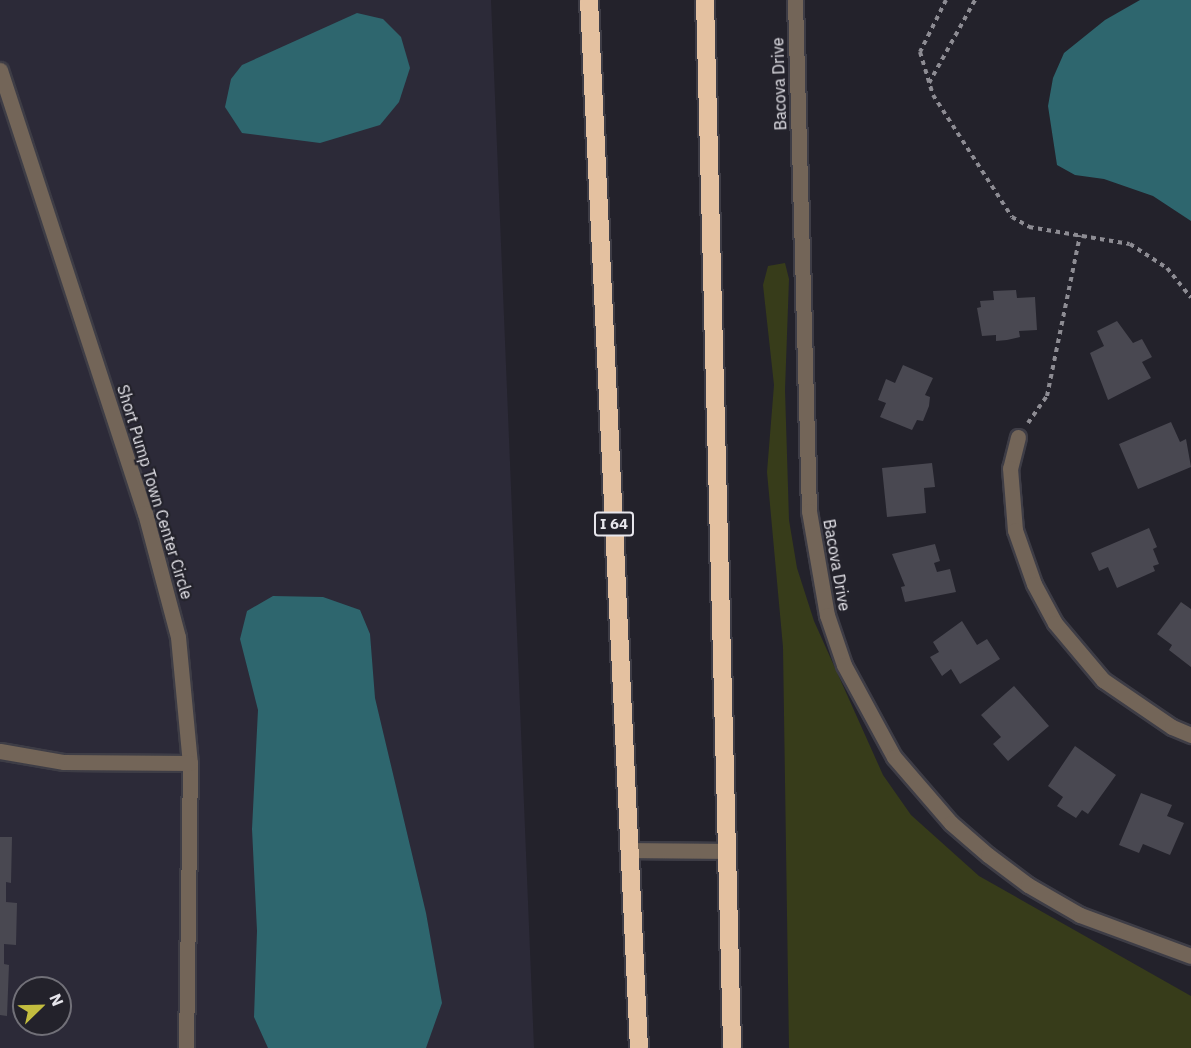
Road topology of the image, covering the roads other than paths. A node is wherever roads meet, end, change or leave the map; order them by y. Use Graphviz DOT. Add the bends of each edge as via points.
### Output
graph roads {
  1 [pos="590,0"];
  2 [pos="705,0"];
  3 [pos="795,0"];
  4 [pos="0,70"];
  5 [pos="1018,437"];
  6 [pos="1191,735"];
  7 [pos="0,751"];
  8 [pos="190,763"];
  9 [pos="629,850"];
  10 [pos="727,851"];
  11 [pos="1191,956"];
  12 [pos="186,1048"];
  13 [pos="639,1048"];
  14 [pos="732,1048"];
  1 -- 9 [label="highway, I 64"];
  2 -- 10 [label="highway"];
  3 -- 11 [label="street, Bacova Drive" via="809,511 822,595 844,665 877,731 901,766 951,823 988,855 1028,885 1080,915"];
  4 -- 8 [label="street, Short Pump Town Center Circle" via="166,584 182,662"];
  5 -- 6 [label="street" via="1010,468 1015,530 1034,584 1055,623 1103,680 1163,722"];
  7 -- 8 [label="street" via="64,762"];
  8 -- 12 [label="street, Short Pump Town Center Circle"];
  9 -- 10 [label="street"];
  9 -- 13 [label="highway, I 64"];
  10 -- 14 [label="highway"];
}
